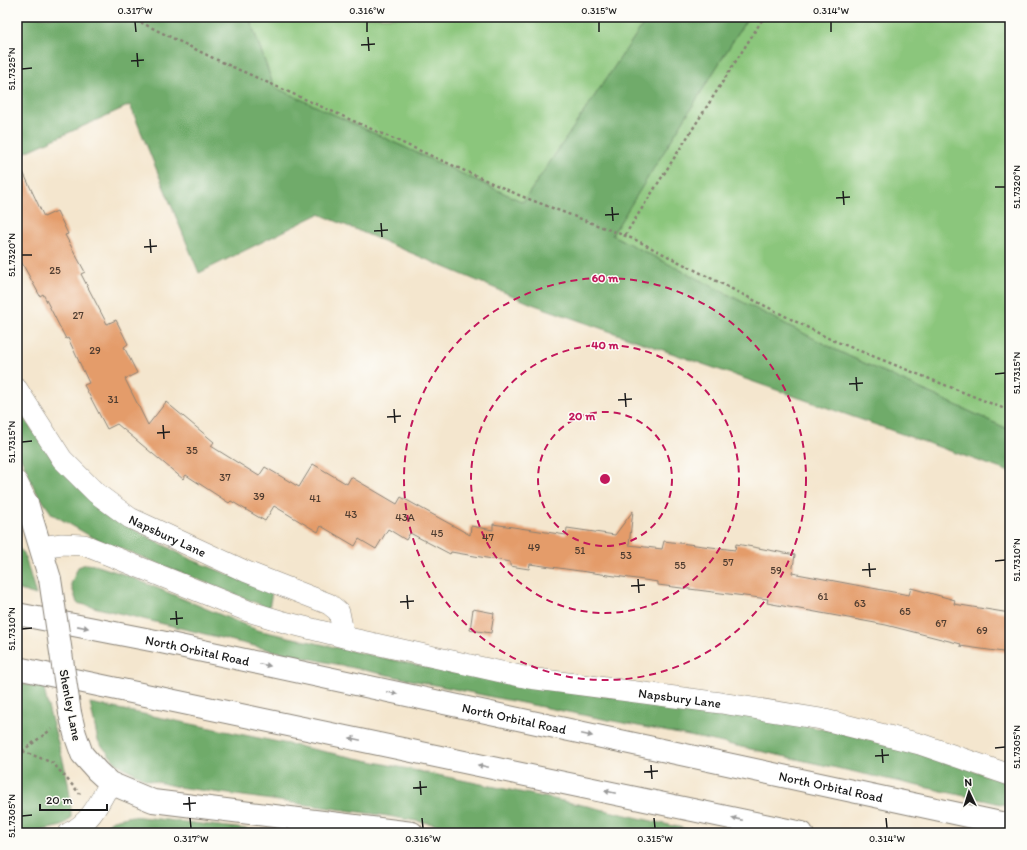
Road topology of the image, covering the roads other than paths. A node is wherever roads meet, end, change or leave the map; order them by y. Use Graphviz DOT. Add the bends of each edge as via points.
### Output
graph roads {
  1 [pos="17,389"];
  2 [pos="17,482"];
  3 [pos="22,504"];
  4 [pos="41,547"];
  5 [pos="17,614"];
  6 [pos="344,637"];
  7 [pos="17,668"];
  8 [pos="1010,775"];
  9 [pos="110,783"];
  10 [pos="1010,825"];
  11 [pos="68,833"];
  12 [pos="412,833"];
  13 [pos="802,833"];
  1 -- 6 [label="street, Napsbury Lane" via="62,459 96,493 130,518 247,572 329,604 339,612"];
  2 -- 3 [label="street"];
  3 -- 4 [label="main road, Shenley Lane"];
  4 -- 6 [label="street, Napsbury Lane" via="73,544 90,547 248,611"];
  4 -- 9 [label="main road, Shenley Lane, bridge" via="50,580 75,734 82,754"];
  5 -- 10 [label="main road, North Orbital Road, one-way" via="161,642"];
  6 -- 8 [label="street, Napsbury Lane" via="529,678 822,719 920,744"];
  13 -- 7 [label="main road, one-way"];
  9 -- 11 [label="street" via="95,811 80,827"];
  9 -- 12 [label="main road, Shenley Lane" via="153,801"];
}
